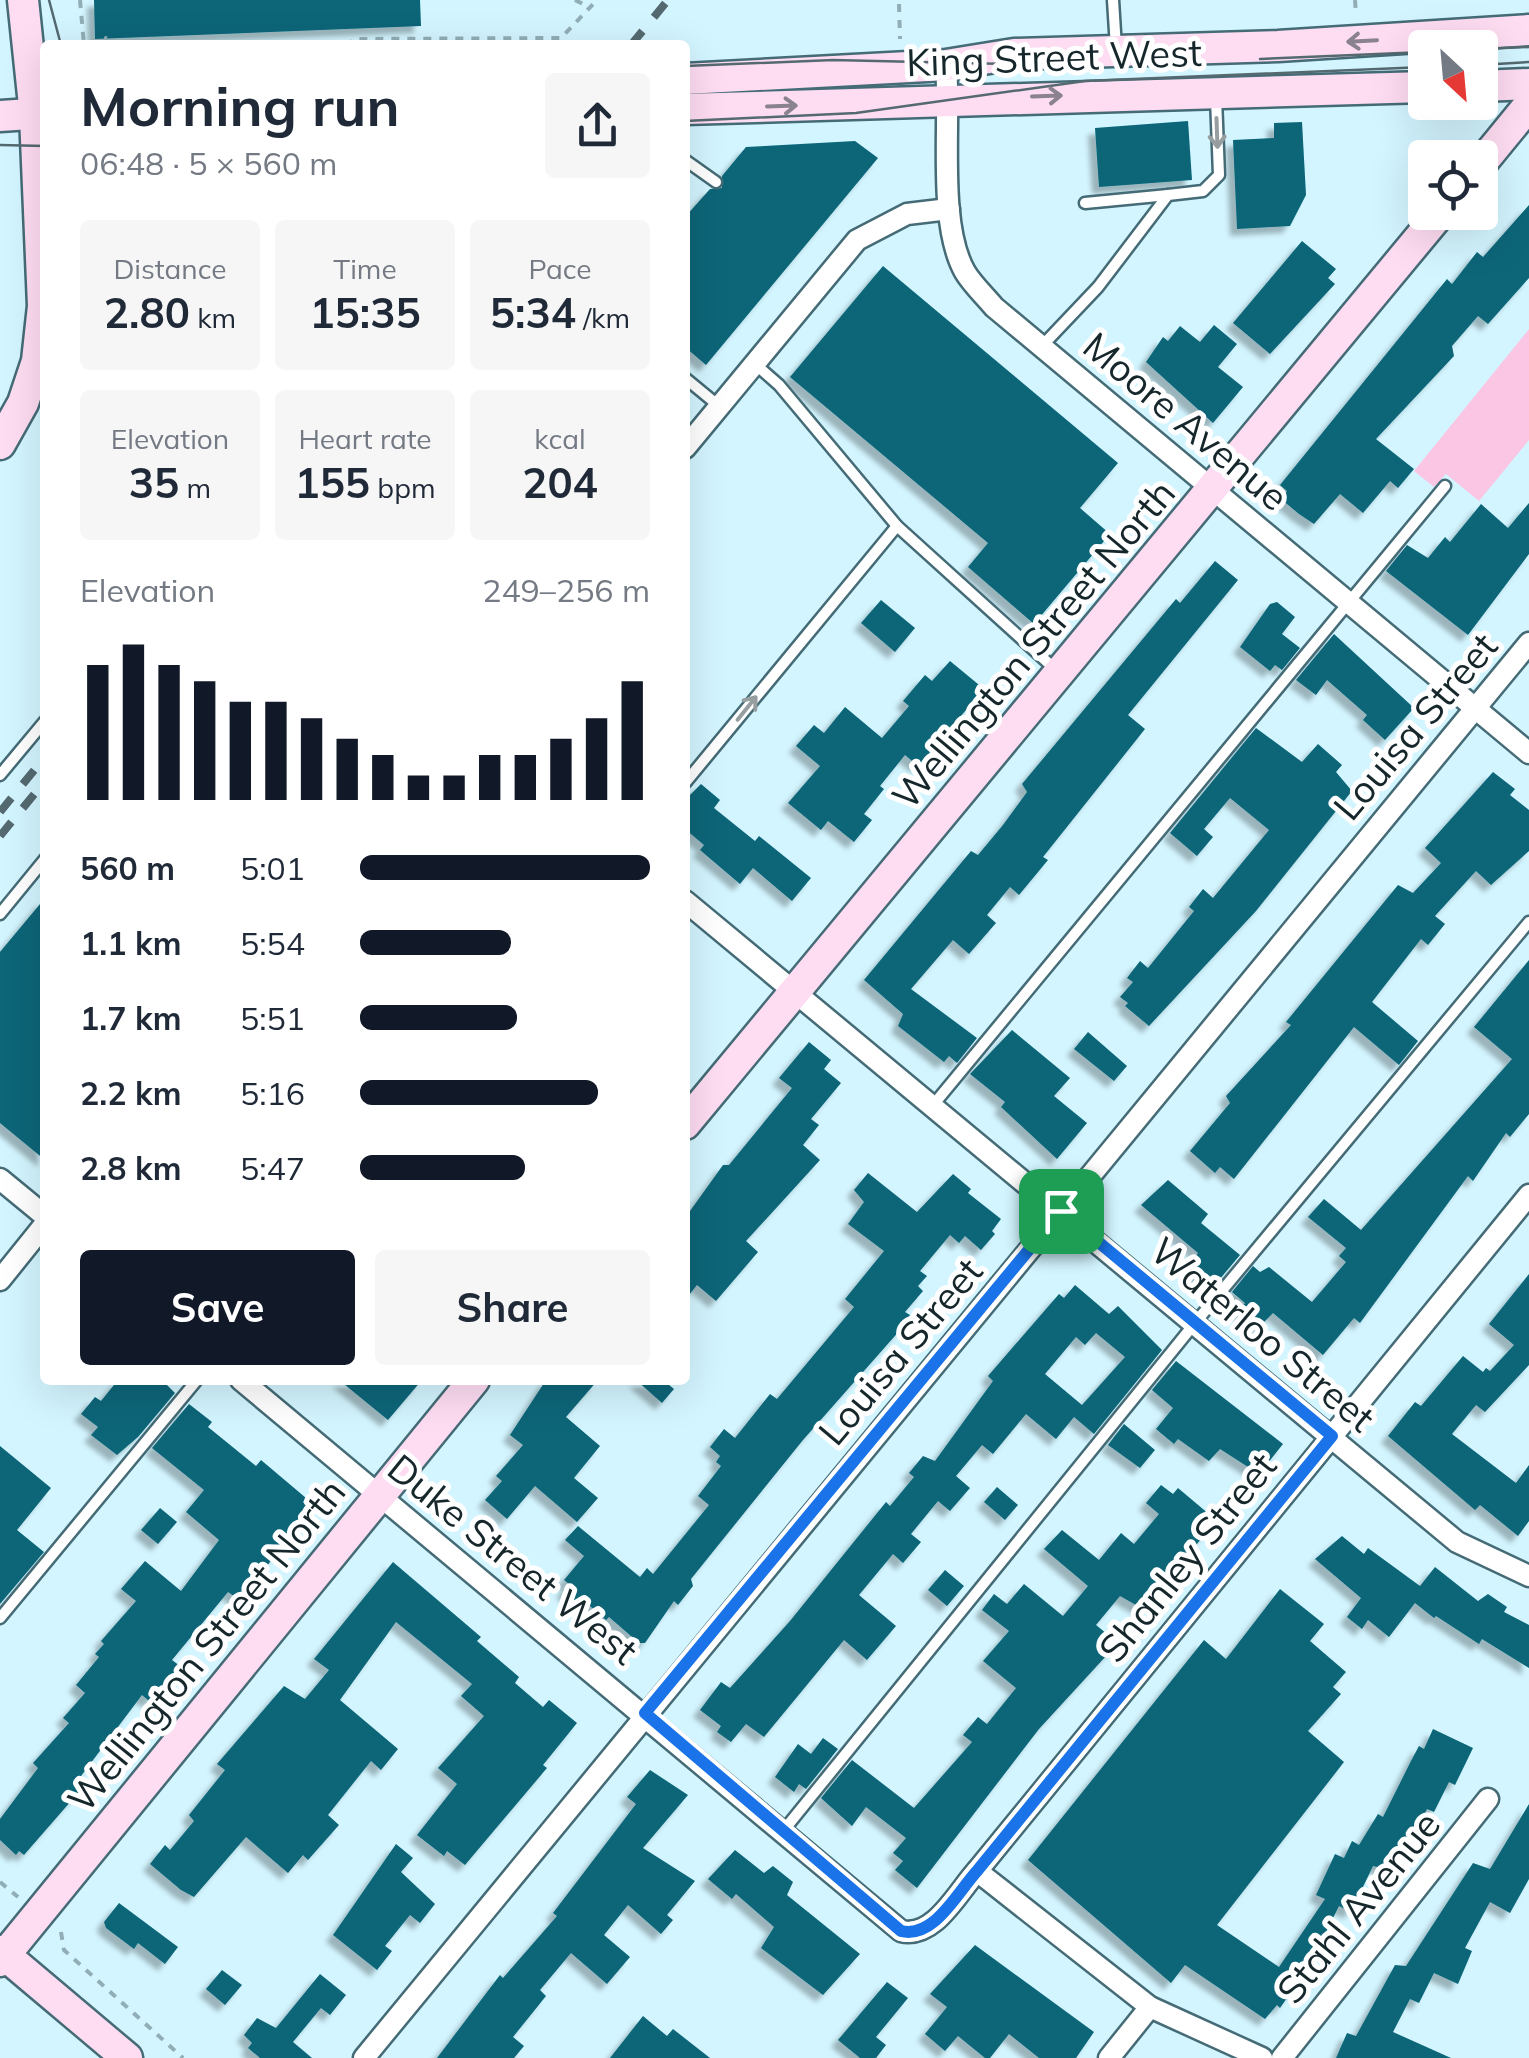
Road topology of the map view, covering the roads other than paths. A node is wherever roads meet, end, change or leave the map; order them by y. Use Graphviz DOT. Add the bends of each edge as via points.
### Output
graph roads {
  1 [pos="22,0"];
  2 [pos="1113,0"];
  3 [pos="1529,30"];
  4 [pos="1116,49"];
  5 [pos="946,64"];
  6 [pos="690,79"];
  7 [pos="1529,84"];
  8 [pos="1498,85"];
  9 [pos="1408,87"];
  10 [pos="1215,92"];
  11 [pos="949,98"];
  12 [pos="40,104"];
  13 [pos="690,110"];
  14 [pos="1526,112"];
  15 [pos="40,115"];
  16 [pos="0,116"];
  17 [pos="1498,145"];
  18 [pos="690,164"];
  19 [pos="716,182"];
  20 [pos="1168,195"];
  21 [pos="1085,203"];
  22 [pos="948,209"];
  23 [pos="1427,230"];
  24 [pos="1041,346"];
  25 [pos="754,363"];
  26 [pos="40,366"];
  27 [pos="690,382"];
  28 [pos="719,406"];
  29 [pos="690,442"];
  30 [pos="0,444"];
  31 [pos="1445,486"];
  32 [pos="1214,490"];
  33 [pos="897,526"];
  34 [pos="1351,602"];
  35 [pos="1529,642"];
  36 [pos="1060,674"];
  37 [pos="1475,708"];
  38 [pos="40,726"];
  39 [pos="1529,752"];
  40 [pos="0,775"];
  41 [pos="690,777"];
  42 [pos="40,865"];
  43 [pos="690,905"];
  44 [pos="0,914"];
  45 [pos="1529,922"];
  46 [pos="795,991"];
  47 [pos="934,1104"];
  48 [pos="690,1118"];
  49 [pos="0,1179"];
  50 [pos="1528,1198"];
  51 [pos="1061,1211"];
  52 [pos="40,1212"];
  53 [pos="40,1230"];
  54 [pos="0,1280"];
  55 [pos="1195,1323"];
  56 [pos="194,1385"];
  57 [pos="248,1385"];
  58 [pos="470,1385"];
  59 [pos="1332,1436"];
  60 [pos="379,1494"];
  61 [pos="1529,1576"];
  62 [pos="0,1618"];
  63 [pos="645,1713"];
  64 [pos="1488,1799"];
  65 [pos="784,1830"];
  66 [pos="977,1871"];
  67 [pos="2,1956"];
  68 [pos="1150,2007"];
  69 [pos="370,2056"];
  70 [pos="127,2058"];
  71 [pos="1109,2058"];
  72 [pos="1262,2058"];
  73 [pos="1282,2058"];
  1 -- 12 [label="main road"];
  2 -- 4 [label="lane"];
  3 -- 4 [label="main road, King Street West, one-way"];
  4 -- 5 [label="main road, King Street West"];
  5 -- 6 [label="main road, King Street West"];
  5 -- 11 [label="street, Moore Avenue"];
  7 -- 8 [label="main road"];
  9 -- 10 [label="main road, King Street West"];
  11 -- 10 [label="main road, King Street West, one-way"];
  10 -- 20 [label="lane, one-way" via="1219,175 1203,191"];
  13 -- 11 [label="main road, King Street West, one-way"];
  11 -- 22 [label="street, Moore Avenue"];
  14 -- 17 [label="main road"];
  15 -- 16 [label="main road"];
  18 -- 19 [label="lane"];
  20 -- 21 [label="lane"];
  20 -- 24 [label="lane" via="1078,311"];
  22 -- 24 [label="street, Moore Avenue" via="966,274 994,308"];
  22 -- 25 [label="street" via="907,214 856,240"];
  23 -- 32 [label="main road, Wellington Street North"];
  24 -- 32 [label="street, Moore Avenue"];
  25 -- 28 [label="street"];
  25 -- 33 [label="lane"];
  26 -- 30 [label="main road"];
  27 -- 28 [label="lane"];
  28 -- 29 [label="street"];
  31 -- 34 [label="lane"];
  32 -- 34 [label="street, Moore Avenue"];
  32 -- 36 [label="main road, Wellington Street North"];
  33 -- 36 [label="lane"];
  41 -- 33 [label="lane, one-way"];
  34 -- 37 [label="street, Moore Avenue"];
  34 -- 47 [label="lane"];
  35 -- 37 [label="street, Louisa Street"];
  36 -- 46 [label="main road, Wellington Street North"];
  37 -- 39 [label="street, Moore Avenue"];
  37 -- 51 [label="street, Louisa Street"];
  38 -- 40 [label="lane"];
  42 -- 44 [label="lane"];
  43 -- 46 [label="street, Waterloo Street"];
  45 -- 55 [label="lane"];
  46 -- 47 [label="street, Waterloo Street"];
  46 -- 48 [label="main road, Wellington Street North"];
  47 -- 51 [label="street, Waterloo Street"];
  49 -- 52 [label="street"];
  50 -- 59 [label="street, Shanley Street"];
  51 -- 55 [label="street, Waterloo Street"];
  51 -- 63 [label="street, Louisa Street"];
  53 -- 54 [label="street"];
  55 -- 59 [label="street, Waterloo Street"];
  55 -- 65 [label="lane"];
  56 -- 62 [label="lane"];
  57 -- 60 [label="street, Duke Street West"];
  58 -- 60 [label="main road, Wellington Street North"];
  59 -- 61 [label="street, Waterloo Street" via="1456,1542"];
  59 -- 66 [label="street, Shanley Street"];
  60 -- 63 [label="street, Duke Street West"];
  60 -- 67 [label="main road, Wellington Street North"];
  63 -- 65 [label="street, Duke Street West"];
  63 -- 69 [label="street, Louisa Street"];
  64 -- 73 [label="street, Stahl Avenue"];
  65 -- 66 [label="street, Duke Street West" via="901,1931 914,1934 928,1928"];
  66 -- 68 [label="street"];
  67 -- 70 [label="main road"];
  68 -- 71 [label="street"];
  68 -- 72 [label="street"];
}
